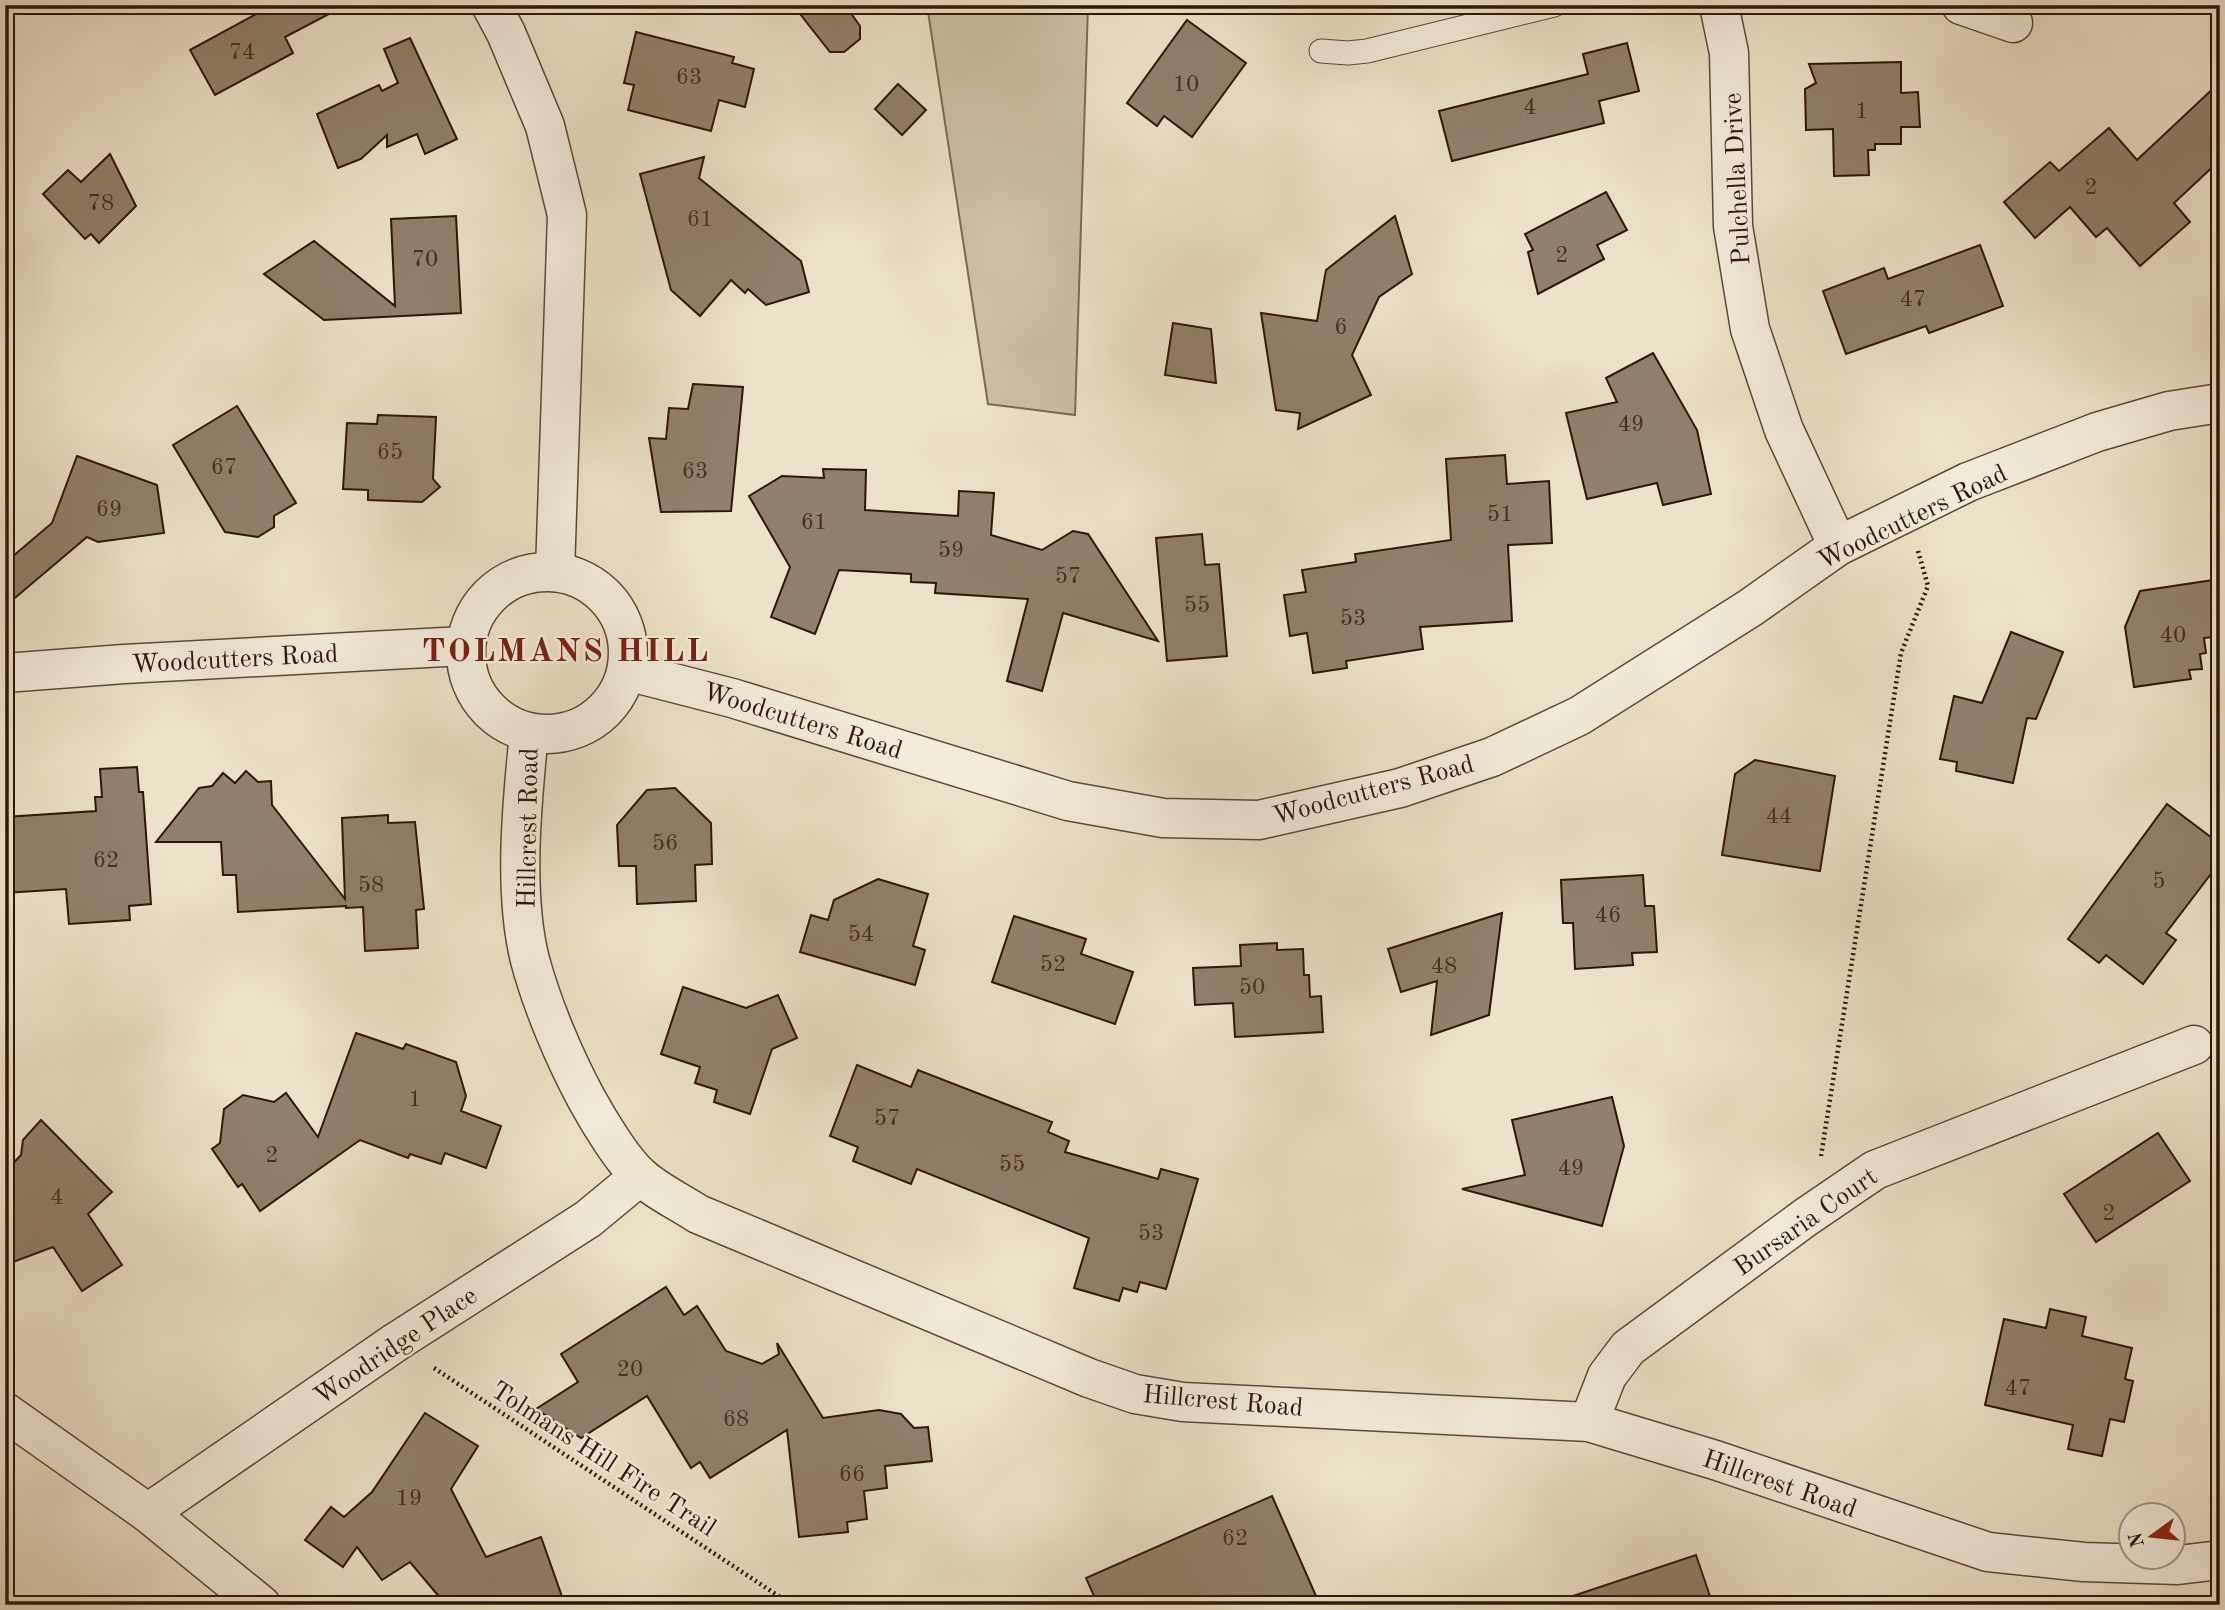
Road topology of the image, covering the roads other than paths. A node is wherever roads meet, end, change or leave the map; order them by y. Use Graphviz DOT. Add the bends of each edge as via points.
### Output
graph roads {
  1 [pos="491,5"];
  2 [pos="1554,5"];
  3 [pos="1719,5"];
  4 [pos="1961,5"];
  5 [pos="2013,23"];
  6 [pos="1321,51"];
  7 [pos="2220,403"];
  8 [pos="1838,546"];
  9 [pos="555,572"];
  10 [pos="464,646"];
  11 [pos="626,671"];
  12 [pos="5,673"];
  13 [pos="529,733"];
  14 [pos="2194,1045"];
  15 [pos="640,1176"];
  16 [pos="5,1412"];
  17 [pos="1589,1422"];
  18 [pos="148,1513"];
  19 [pos="2220,1560"];
  20 [pos="261,1605"];
  1 -- 9 [label="street" via="545,126 568,215"];
  2 -- 6 [label="lane" via="1367,51"];
  3 -- 8 [label="street, Pulchella Drive" via="1729,53 1733,226 1750,329 1784,430"];
  4 -- 5 [label="street"];
  7 -- 8 [label="street, Woodcutters Road" via="2169,411 2097,432 1968,482"];
  8 -- 11 [label="street, Woodcutters Road" via="1750,608 1579,716 1492,757 1400,788 1259,820 1163,818 1068,800 732,698"];
  9 -- 10 [label="street" via="530,573 506,582 473,618"];
  9 -- 11 [label="street" via="593,587 620,617 628,643"];
  10 -- 12 [label="street, Woodcutters Road"];
  10 -- 13 [label="street" via="474,690 488,709"];
  11 -- 13 [label="street" via="618,694 601,714 580,728 554,735"];
  13 -- 15 [label="street, Hillcrest Road" via="521,858 530,960 570,1068 600,1125"];
  14 -- 17 [label="street, Bursaria Court" via="1875,1170 1628,1348 1607,1376"];
  15 -- 17 [label="street, Hillcrest Road" via="698,1214 1135,1394 1184,1402"];
  15 -- 18 [label="street, Woodridge Place" via="588,1219 396,1342"];
  16 -- 18 [label="street"];
  17 -- 19 [label="street, Hillcrest Road" via="1988,1552 2084,1562 2178,1565"];
  18 -- 20 [label="street"];
}
